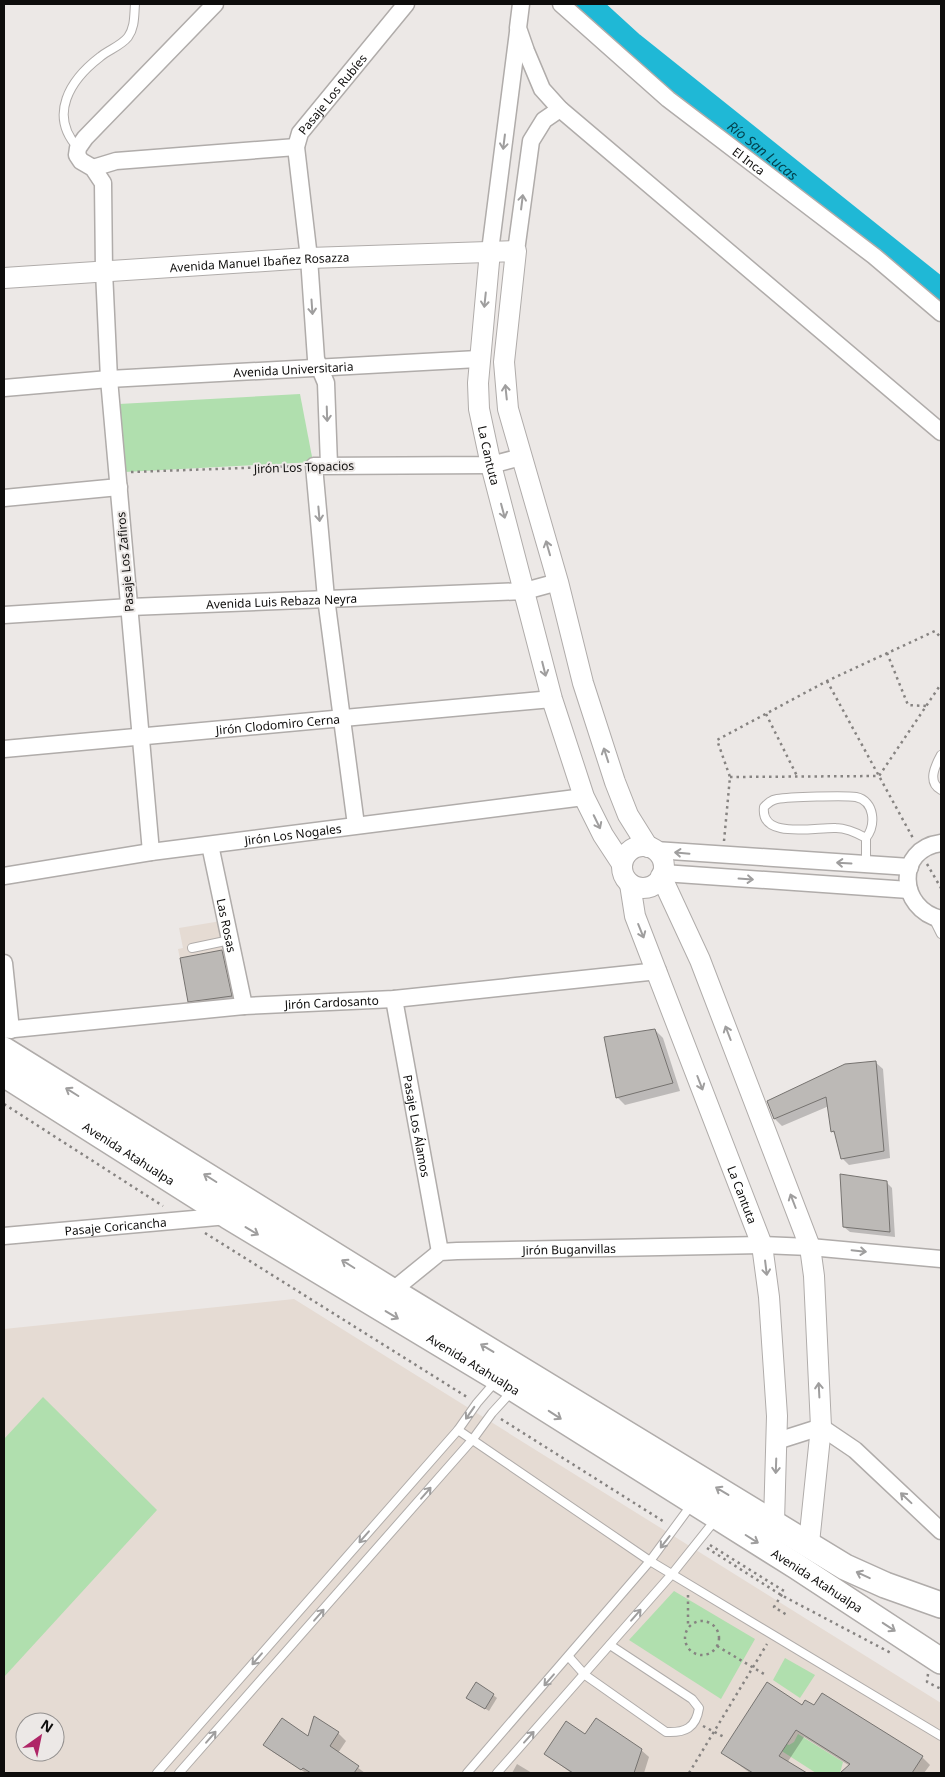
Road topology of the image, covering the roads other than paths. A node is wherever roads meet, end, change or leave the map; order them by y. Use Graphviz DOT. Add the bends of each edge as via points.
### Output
graph roads {
  1 [pos="135,4"];
  2 [pos="215,4"];
  3 [pos="406,4"];
  4 [pos="521,4"];
  5 [pos="561,4"];
  6 [pos="518,28"];
  7 [pos="542,89"];
  8 [pos="510,94"];
  9 [pos="560,109"];
  10 [pos="296,147"];
  11 [pos="78,148"];
  12 [pos="93,168"];
  13 [pos="490,251"];
  14 [pos="516,251"];
  15 [pos="309,258"];
  16 [pos="104,271"];
  17 [pos="4,278"];
  18 [pos="941,313"];
  19 [pos="478,359"];
  20 [pos="319,367"];
  21 [pos="109,379"];
  22 [pos="4,388"];
  23 [pos="941,432"];
  24 [pos="521,457"];
  25 [pos="491,465"];
  26 [pos="322,466"];
  27 [pos="118,480"];
  28 [pos="4,498"];
  29 [pos="558,582"];
  30 [pos="524,591"];
  31 [pos="326,598"];
  32 [pos="130,607"];
  33 [pos="4,615"];
  34 [pos="552,699"];
  35 [pos="343,717"];
  36 [pos="142,736"];
  37 [pos="4,750"];
  38 [pos="941,755"];
  39 [pos="941,790"];
  40 [pos="584,797"];
  41 [pos="356,825"];
  42 [pos="866,838"];
  43 [pos="941,843"];
  44 [pos="210,844"];
  45 [pos="652,849"];
  46 [pos="151,852"];
  47 [pos="622,864"];
  48 [pos="866,864"];
  49 [pos="910,867"];
  50 [pos="662,875"];
  51 [pos="4,876"];
  52 [pos="630,884"];
  53 [pos="909,890"];
  54 [pos="936,918"];
  55 [pos="941,934"];
  56 [pos="230,940"];
  57 [pos="192,948"];
  58 [pos="4,963"];
  59 [pos="658,971"];
  60 [pos="394,999"];
  61 [pos="244,1006"];
  62 [pos="6,1037"];
  63 [pos="4,1074"];
  64 [pos="228,1216"];
  65 [pos="4,1236"];
  66 [pos="762,1245"];
  67 [pos="810,1246"];
  68 [pos="440,1252"];
  69 [pos="941,1259"];
  70 [pos="392,1291"];
  71 [pos="514,1376"];
  72 [pos="821,1427"];
  73 [pos="458,1430"];
  74 [pos="474,1439"];
  75 [pos="777,1441"];
  76 [pos="693,1503"];
  77 [pos="717,1518"];
  78 [pos="774,1522"];
  79 [pos="941,1531"];
  80 [pos="809,1543"];
  81 [pos="650,1561"];
  82 [pos="672,1574"];
  83 [pos="941,1606"];
  84 [pos="610,1645"];
  85 [pos="569,1657"];
  86 [pos="934,1667"];
  87 [pos="584,1675"];
  88 [pos="941,1736"];
  89 [pos="157,1773"];
  90 [pos="179,1773"];
  91 [pos="467,1773"];
  92 [pos="497,1773"];
  1 -- 11 [label="lane" via="134,24 128,37 84,70 71,86 64,102 68,138"];
  2 -- 11 [label="street"];
  3 -- 10 [label="street, Pasaje Los Rubíes" via="300,133"];
  4 -- 6 [label="street, La Cantuta"];
  5 -- 18 [label="street, El Inca" via="668,99 866,250"];
  6 -- 7 [label="street"];
  6 -- 8 [label="street, La Cantuta"];
  7 -- 8 [label="street" via="522,87"];
  7 -- 9 [label="street"];
  8 -- 13 [label="street, La Cantuta, one-way"];
  14 -- 9 [label="street, one-way" via="531,141 544,120"];
  9 -- 23 [label="street"];
  10 -- 12 [label="street" via="116,161"];
  10 -- 15 [label="street, Pasaje Los Rubíes"];
  11 -- 12 [label="street, Pasaje Los Zafiros" via="77,155 81,161"];
  12 -- 16 [label="street, Pasaje Los Zafiros" via="103,183"];
  13 -- 14 [label="street, Avenida Manuel Ibañez Rosazza"];
  13 -- 15 [label="street, Avenida Manuel Ibañez Rosazza"];
  13 -- 19 [label="street, La Cantuta, one-way"];
  24 -- 14 [label="street, one-way" via="508,410 504,362"];
  15 -- 16 [label="street, Avenida Manuel Ibañez Rosazza"];
  15 -- 20 [label="street, Pasaje Los Rubíes, one-way"];
  16 -- 17 [label="street, Avenida Manuel Ibañez Rosazza"];
  16 -- 21 [label="street, Pasaje Los Zafiros"];
  19 -- 20 [label="street, Avenida Universitaria"];
  19 -- 25 [label="street, La Cantuta" via="480,409"];
  20 -- 21 [label="street, Avenida Universitaria"];
  20 -- 26 [label="street, Pasaje Los Rubíes, one-way" via="326,383"];
  21 -- 22 [label="street, Avenida Universitaria"];
  21 -- 27 [label="street, Pasaje Los Zafiros"];
  24 -- 25 [label="street, Jirón Los Topacios"];
  29 -- 24 [label="street, one-way"];
  25 -- 26 [label="street, Jirón Los Topacios"];
  25 -- 30 [label="street, La Cantuta, one-way"];
  26 -- 31 [label="street, Pasaje Los Rubíes, one-way"];
  27 -- 28 [label="street"];
  27 -- 32 [label="street, Pasaje Los Zafiros"];
  29 -- 30 [label="street, Avenida Luis Rebaza Neyra"];
  45 -- 29 [label="street, one-way" via="628,816 615,782 583,684"];
  30 -- 31 [label="street, Avenida Luis Rebaza Neyra"];
  30 -- 34 [label="street, La Cantuta, one-way"];
  31 -- 32 [label="street, Avenida Luis Rebaza Neyra"];
  31 -- 35 [label="street, Pasaje Los Rubíes"];
  32 -- 33 [label="street, Avenida Luis Rebaza Neyra"];
  32 -- 36 [label="street, Pasaje Los Zafiros"];
  34 -- 35 [label="street, Jirón Clodomiro Cerna"];
  34 -- 40 [label="street, La Cantuta"];
  35 -- 36 [label="street, Jirón Clodomiro Cerna"];
  35 -- 41 [label="street, Pasaje Los Rubíes"];
  36 -- 37 [label="street, Jirón Clodomiro Cerna"];
  36 -- 46 [label="street, Pasaje Los Zafiros"];
  38 -- 39 [label="lane" via="935,765 933,781"];
  40 -- 41 [label="street, Jirón Los Nogales"];
  40 -- 47 [label="street, La Cantuta, one-way"];
  41 -- 44 [label="street, Jirón Los Nogales"];
  42 -- 42 [label="lane" via="846,829 782,829 772,826 765,820 764,807 776,799 855,797 868,805 872,812 873,824"];
  42 -- 48 [label="lane"];
  43 -- 49 [label="street" via="920,852"];
  44 -- 46 [label="street, Jirón Los Nogales"];
  44 -- 56 [label="street, Las Rosas"];
  45 -- 47 [label="street" via="641,846 628,852"];
  48 -- 45 [label="street, one-way"];
  45 -- 50 [label="street" via="663,863"];
  46 -- 51 [label="street, Jirón Los Nogales"];
  47 -- 52 [label="street, La Cantuta" via="622,872"];
  48 -- 49 [label="street"];
  49 -- 53 [label="street"];
  50 -- 52 [label="street" via="657,882 644,888"];
  50 -- 53 [label="street, one-way"];
  67 -- 50 [label="street, one-way" via="700,960"];
  52 -- 59 [label="street, La Cantuta, one-way" via="635,916"];
  53 -- 54 [label="street" via="917,906"];
  54 -- 55 [label="lane"];
  56 -- 57 [label="lane"];
  56 -- 61 [label="street, Las Rosas"];
  58 -- 62 [label="street"];
  59 -- 60 [label="street, Jirón Cardosanto"];
  59 -- 66 [label="street, La Cantuta, one-way"];
  60 -- 61 [label="street, Jirón Cardosanto"];
  60 -- 68 [label="street, Pasaje Los Álamos"];
  61 -- 62 [label="street, Jirón Cardosanto"];
  70 -- 62 [label="main road, Avenida Atahualpa, one-way"];
  63 -- 64 [label="main road, Avenida Atahualpa"];
  64 -- 65 [label="street, Pasaje Coricancha"];
  64 -- 71 [label="main road, Avenida Atahualpa, one-way"];
  66 -- 67 [label="street, Jirón Buganvillas"];
  66 -- 68 [label="street, Jirón Buganvillas"];
  66 -- 75 [label="street, La Cantuta, one-way" via="769,1296"];
  67 -- 69 [label="street, Jirón Buganvillas, one-way"];
  72 -- 67 [label="street, one-way"];
  68 -- 70 [label="street"];
  71 -- 70 [label="main road, Avenida Atahualpa, one-way"];
  71 -- 73 [label="lane, one-way" via="476,1403"];
  71 -- 74 [label="lane"];
  71 -- 76 [label="main road, Avenida Atahualpa, one-way"];
  78 -- 71 [label="main road, Avenida Atahualpa, one-way"];
  72 -- 75 [label="street"];
  79 -- 72 [label="street, one-way" via="855,1450"];
  72 -- 80 [label="street"];
  73 -- 74 [label="lane"];
  73 -- 89 [label="lane, one-way"];
  74 -- 81 [label="lane"];
  90 -- 74 [label="lane, one-way"];
  75 -- 78 [label="street, La Cantuta, one-way"];
  76 -- 77 [label="main road, Avenida Atahualpa"];
  76 -- 81 [label="lane, one-way"];
  77 -- 82 [label="lane"];
  77 -- 86 [label="main road, Avenida Atahualpa, one-way"];
  78 -- 80 [label="main road, Avenida Atahualpa"];
  83 -- 80 [label="main road, Avenida Atahualpa, one-way" via="845,1567"];
  81 -- 82 [label="lane"];
  81 -- 85 [label="lane"];
  84 -- 82 [label="lane, one-way"];
  82 -- 88 [label="lane"];
  84 -- 87 [label="lane"];
  84 -- 87 [label="lane" via="692,1699 699,1708 691,1727 666,1732"];
  85 -- 87 [label="lane"];
  85 -- 91 [label="lane, one-way"];
  92 -- 87 [label="lane, one-way"];
}
